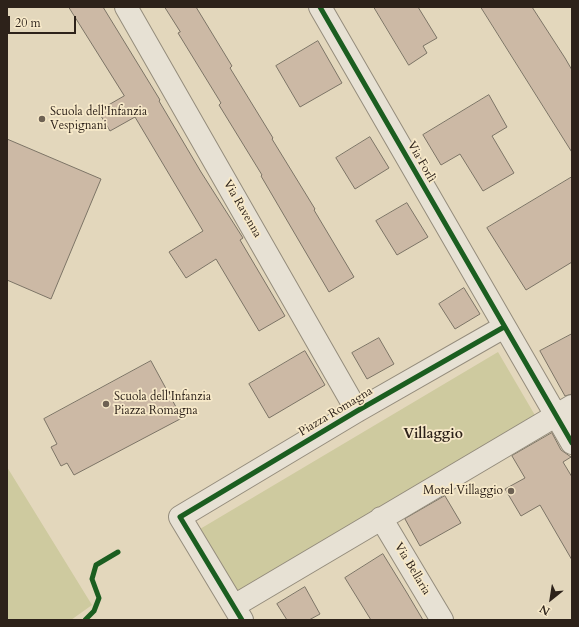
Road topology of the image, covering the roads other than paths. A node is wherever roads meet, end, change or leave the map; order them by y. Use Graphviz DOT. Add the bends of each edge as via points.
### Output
graph roads {
  1 [pos="126,7"];
  2 [pos="320,7"];
  3 [pos="504,327"];
  4 [pos="358,411"];
  5 [pos="564,411"];
  6 [pos="572,443"];
  7 [pos="381,518"];
  8 [pos="238,613"];
  9 [pos="442,620"];
  1 -- 4 [label="street, Via Ravenna"];
  2 -- 3 [label="street, Via Forlì"];
  3 -- 4 [label="street, Piazza Romagna"];
  3 -- 5 [label="street"];
  4 -- 8 [label="street, Piazza Romagna" via="180,517"];
  5 -- 6 [label="street"];
  5 -- 7 [label="street, Piazza Romagna"];
  7 -- 8 [label="street, Piazza Romagna"];
  7 -- 9 [label="street, Via Bellaria"];
}
